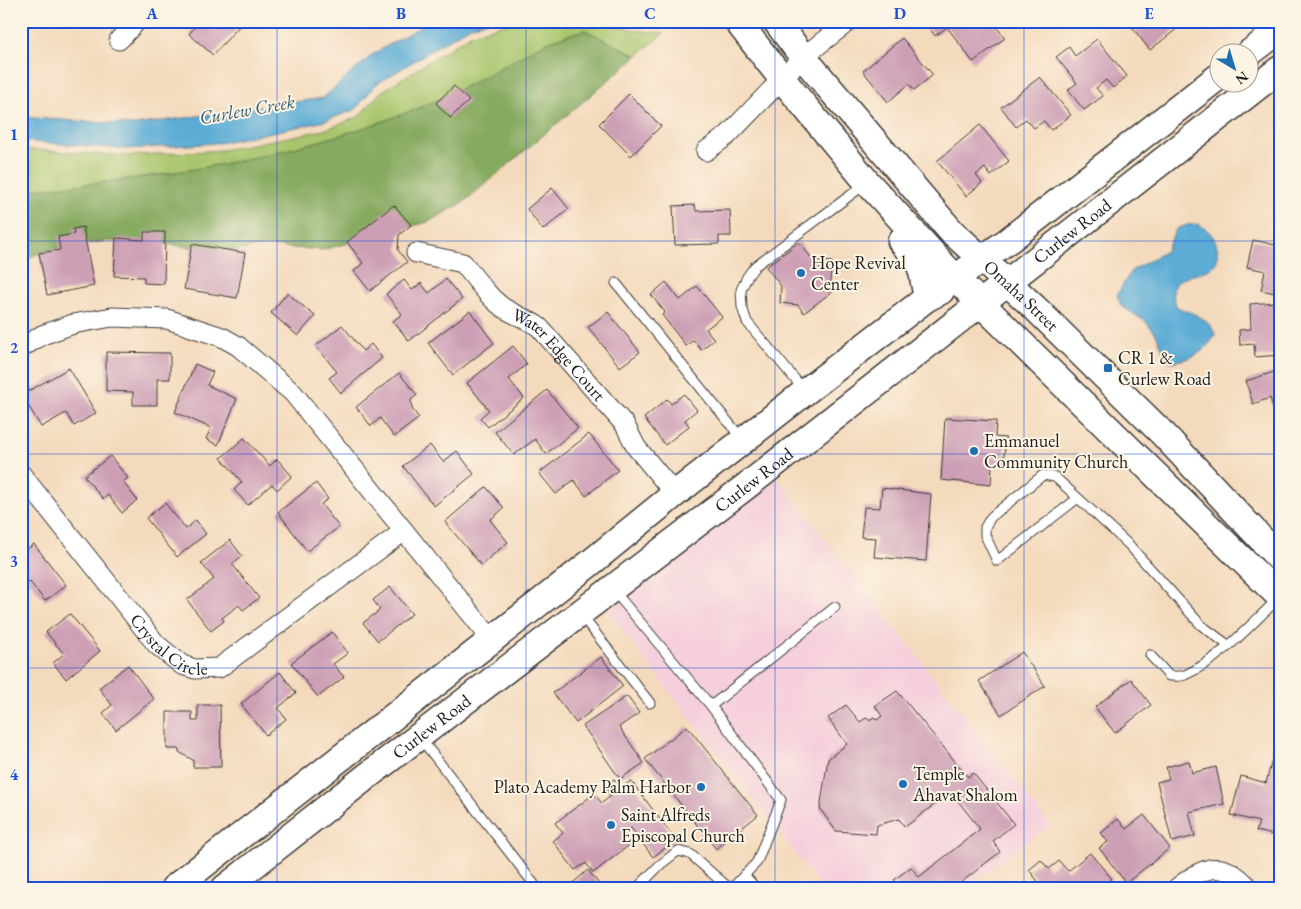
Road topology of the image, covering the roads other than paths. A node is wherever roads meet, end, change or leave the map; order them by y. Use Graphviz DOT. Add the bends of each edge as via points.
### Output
graph roads {
  1 [pos="137,21"];
  2 [pos="776,21"];
  3 [pos="849,21"];
  4 [pos="739,24"];
  5 [pos="1275,34"];
  6 [pos="120,40"];
  7 [pos="1258,47"];
  8 [pos="1258,53"];
  9 [pos="804,57"];
  10 [pos="1280,69"];
  11 [pos="783,80"];
  12 [pos="1208,86"];
  13 [pos="1218,92"];
  14 [pos="819,124"];
  15 [pos="706,151"];
  16 [pos="856,191"];
  17 [pos="416,253"];
  18 [pos="987,278"];
  19 [pos="616,283"];
  20 [pos="927,298"];
  21 [pos="1004,326"];
  22 [pos="21,348"];
  23 [pos="805,392"];
  24 [pos="743,441"];
  25 [pos="718,460"];
  26 [pos="21,474"];
  27 [pos="762,474"];
  28 [pos="675,494"];
  29 [pos="1078,498"];
  30 [pos="404,531"];
  31 [pos="1272,551"];
  32 [pos="612,589"];
  33 [pos="1280,597"];
  34 [pos="834,607"];
  35 [pos="580,614"];
  36 [pos="492,640"];
  37 [pos="1228,645"];
  38 [pos="1150,655"];
  39 [pos="650,703"];
  40 [pos="710,706"];
  41 [pos="419,737"];
  42 [pos="366,778"];
  43 [pos="744,875"];
  44 [pos="174,888"];
  45 [pos="225,888"];
  46 [pos="537,888"];
  47 [pos="638,888"];
  48 [pos="731,888"];
  49 [pos="756,888"];
  50 [pos="1177,888"];
  51 [pos="1249,888"];
  1 -- 6 [label="street"];
  2 -- 9 [label="main road, Omaha Street"];
  3 -- 9 [label="street"];
  4 -- 11 [label="main road, Omaha Street"];
  5 -- 7 [label="main road"];
  5 -- 8 [label="main road"];
  9 -- 11 [label="street"];
  9 -- 18 [label="main road, Omaha Street"];
  10 -- 18 [label="main road, Curlew Road"];
  11 -- 14 [label="main road, Omaha Street"];
  11 -- 15 [label="street" via="728,135"];
  12 -- 18 [label="main road, Curlew Road"];
  13 -- 18 [label="main road" via="1015,251"];
  14 -- 16 [label="main road" via="833,164"];
  14 -- 18 [label="main road, Omaha Street" via="867,182"];
  16 -- 20 [label="main road" via="918,260"];
  16 -- 23 [label="lane" via="755,266 741,290 747,322"];
  17 -- 28 [label="street, Water Edge Court" via="463,263 506,309 539,327 624,425 636,447"];
  18 -- 20 [label="main road, Curlew Road"];
  18 -- 21 [label="main road, Omaha Street"];
  18 -- 27 [label="main road, Curlew Road"];
  18 -- 31 [label="main road, Omaha Street" via="1164,435"];
  19 -- 24 [label="lane"];
  20 -- 23 [label="main road, Curlew Road"];
  21 -- 27 [label="main road" via="972,330 818,450"];
  21 -- 33 [label="main road, Omaha Street"];
  22 -- 30 [label="street" via="73,324 112,317 167,319 222,337 238,346 293,393"];
  23 -- 24 [label="main road, Curlew Road"];
  24 -- 25 [label="main road, Curlew Road"];
  25 -- 28 [label="main road, Curlew Road"];
  25 -- 32 [label="main road" via="709,485 622,560 614,570"];
  26 -- 30 [label="street, Crystal Circle" via="157,645 182,665 194,670 219,668"];
  27 -- 32 [label="main road, Curlew Road"];
  28 -- 36 [label="main road, Curlew Road"];
  29 -- 29 [label="lane" via="1019,544 997,561 985,535 990,517 1042,475 1055,477"];
  29 -- 37 [label="lane" via="1129,545 1200,625"];
  30 -- 36 [label="street"];
  32 -- 35 [label="main road, Curlew Road"];
  32 -- 40 [label="lane"];
  33 -- 37 [label="lane"];
  34 -- 40 [label="lane"];
  35 -- 39 [label="lane"];
  35 -- 41 [label="main road, Curlew Road"];
  36 -- 42 [label="main road" via="477,670 380,750"];
  36 -- 44 [label="main road, Curlew Road"];
  37 -- 38 [label="lane" via="1183,676 1169,676"];
  40 -- 43 [label="lane" via="781,800 757,862"];
  41 -- 42 [label="main road, Curlew Road"];
  41 -- 46 [label="lane"];
  42 -- 45 [label="main road, Curlew Road"];
  43 -- 48 [label="lane"];
  43 -- 49 [label="lane"];
  47 -- 48 [label="lane" via="678,851 690,854"];
  50 -- 51 [label="street" via="1208,868 1225,869"];
}
